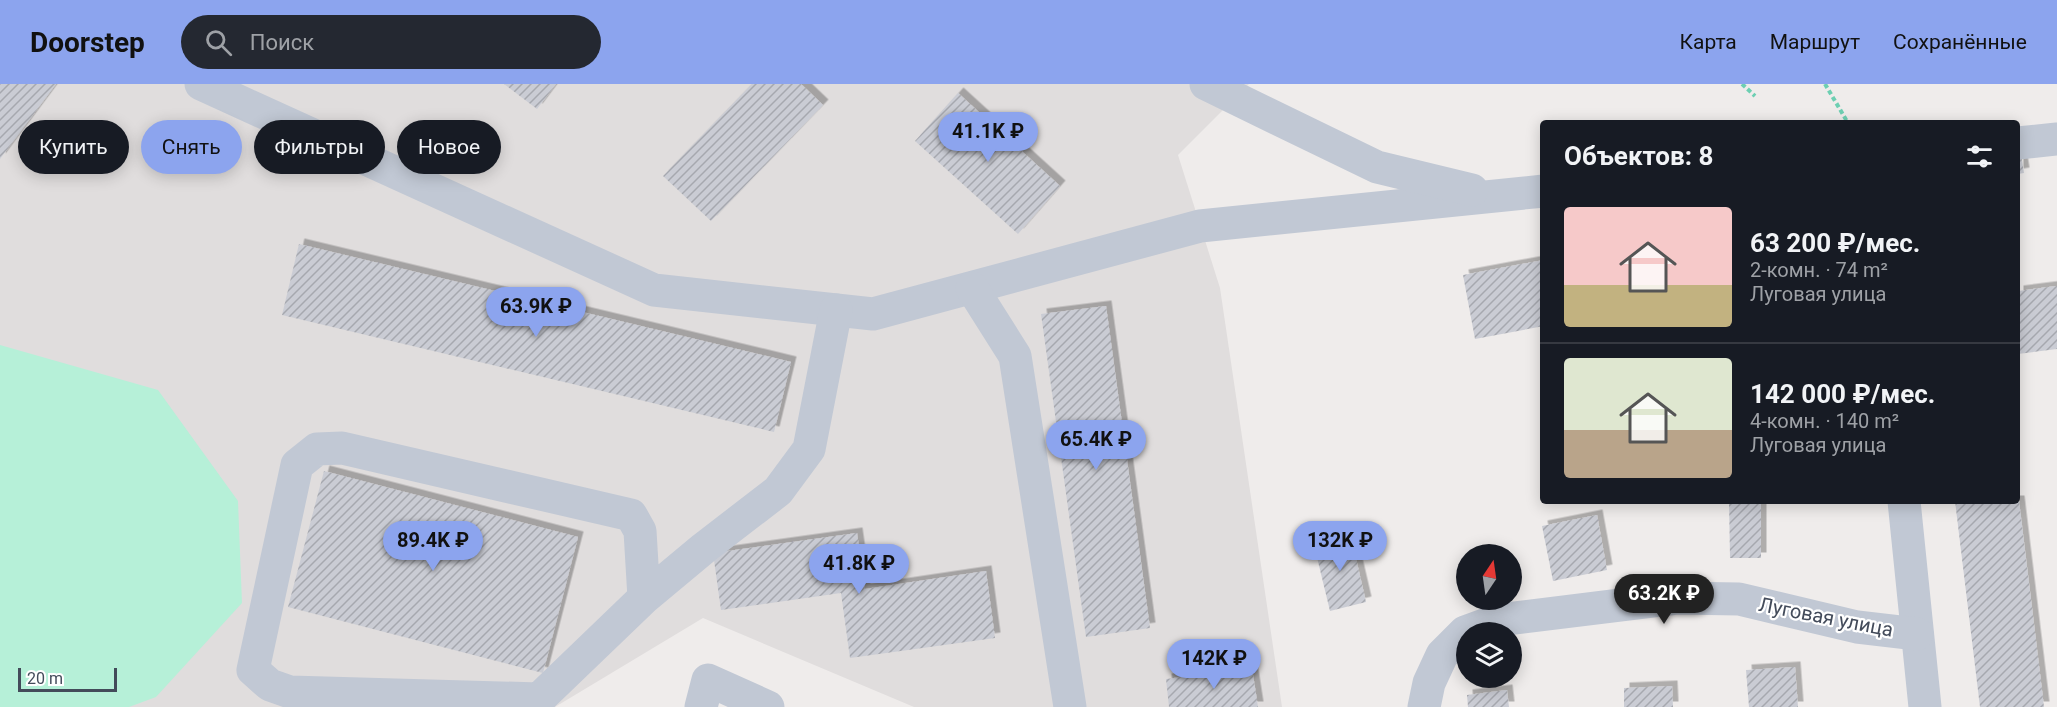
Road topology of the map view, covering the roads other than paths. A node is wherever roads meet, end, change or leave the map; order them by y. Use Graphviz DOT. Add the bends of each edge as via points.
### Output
graph roads {
  1 [pos="201,84"];
  2 [pos="1206,84"];
  3 [pos="2057,139"];
  4 [pos="2020,143"];
  5 [pos="1540,191"];
  6 [pos="1498,196"];
  7 [pos="972,288"];
  8 [pos="836,310"];
  9 [pos="1904,504"];
  10 [pos="644,598"];
  11 [pos="1917,634"];
  12 [pos="701,707"];
  13 [pos="768,707"];
  14 [pos="1070,707"];
  15 [pos="1424,707"];
  16 [pos="1925,707"];
  1 -- 8 [label="street" via="654,290"];
  2 -- 6 [label="street" via="1377,167"];
  3 -- 4 [label="street"];
  5 -- 6 [label="street"];
  6 -- 7 [label="street" via="1200,226"];
  7 -- 8 [label="street" via="873,314"];
  7 -- 14 [label="street" via="1015,356"];
  8 -- 10 [label="street" via="809,449 778,491"];
  9 -- 11 [label="street"];
  10 -- 10 [label="street" via="539,699 290,692 270,685 253,670 297,465 317,449 342,448 630,515 640,531"];
  11 -- 15 [label="street, Луговая улица" via="1857,627 1739,599 1677,598 1498,620 1465,633 1443,655 1429,683"];
  11 -- 16 [label="street"];
  12 -- 13 [label="street" via="708,680"];
}
